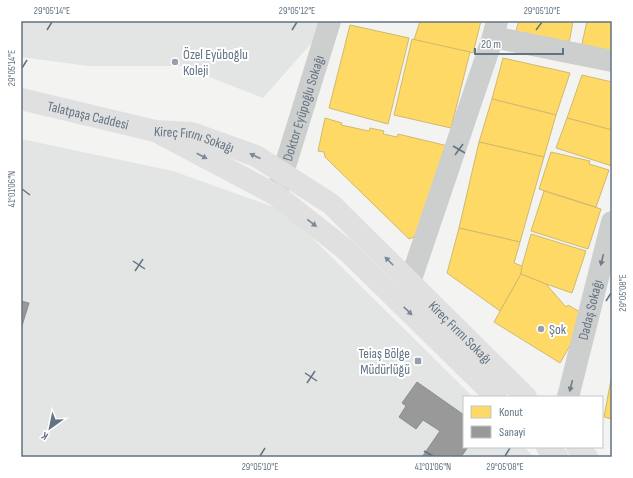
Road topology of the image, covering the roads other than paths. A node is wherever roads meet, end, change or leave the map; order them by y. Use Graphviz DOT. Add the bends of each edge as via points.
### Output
graph roads {
  1 [pos="330,21"];
  2 [pos="495,29"];
  3 [pos="612,60"];
  4 [pos="21,99"];
  5 [pos="155,131"];
  6 [pos="283,174"];
  7 [pos="276,195"];
  8 [pos="612,222"];
  9 [pos="410,282"];
  10 [pos="495,396"];
  11 [pos="525,396"];
  12 [pos="568,396"];
  13 [pos="548,448"];
  14 [pos="578,448"];
  15 [pos="557,457"];
  16 [pos="587,457"];
  1 -- 6 [label="street, Doktor Eyüpoğlu Sokağı"];
  2 -- 3 [label="street"];
  2 -- 9 [label="street"];
  4 -- 5 [label="main road, Talatpaşa Caddesi"];
  6 -- 5 [label="main road, Kireç Fırını Sokağı, one-way" via="256,156 192,133"];
  5 -- 7 [label="main road, Kireç Fırını Sokağı, one-way"];
  6 -- 7 [label="street, Doktor Eyüpoğlu Sokağı"];
  9 -- 6 [label="main road, Kireç Fırını Sokağı, one-way" via="331,204"];
  7 -- 10 [label="main road, Kireç Fırını Sokağı, one-way" via="346,250"];
  8 -- 12 [label="street, Dadaş Sokağı, one-way"];
  9 -- 11 [label="main road, Kireç Fırını Sokağı"];
  13 -- 15 [label="main road"];
  14 -- 16 [label="main road"];
}
